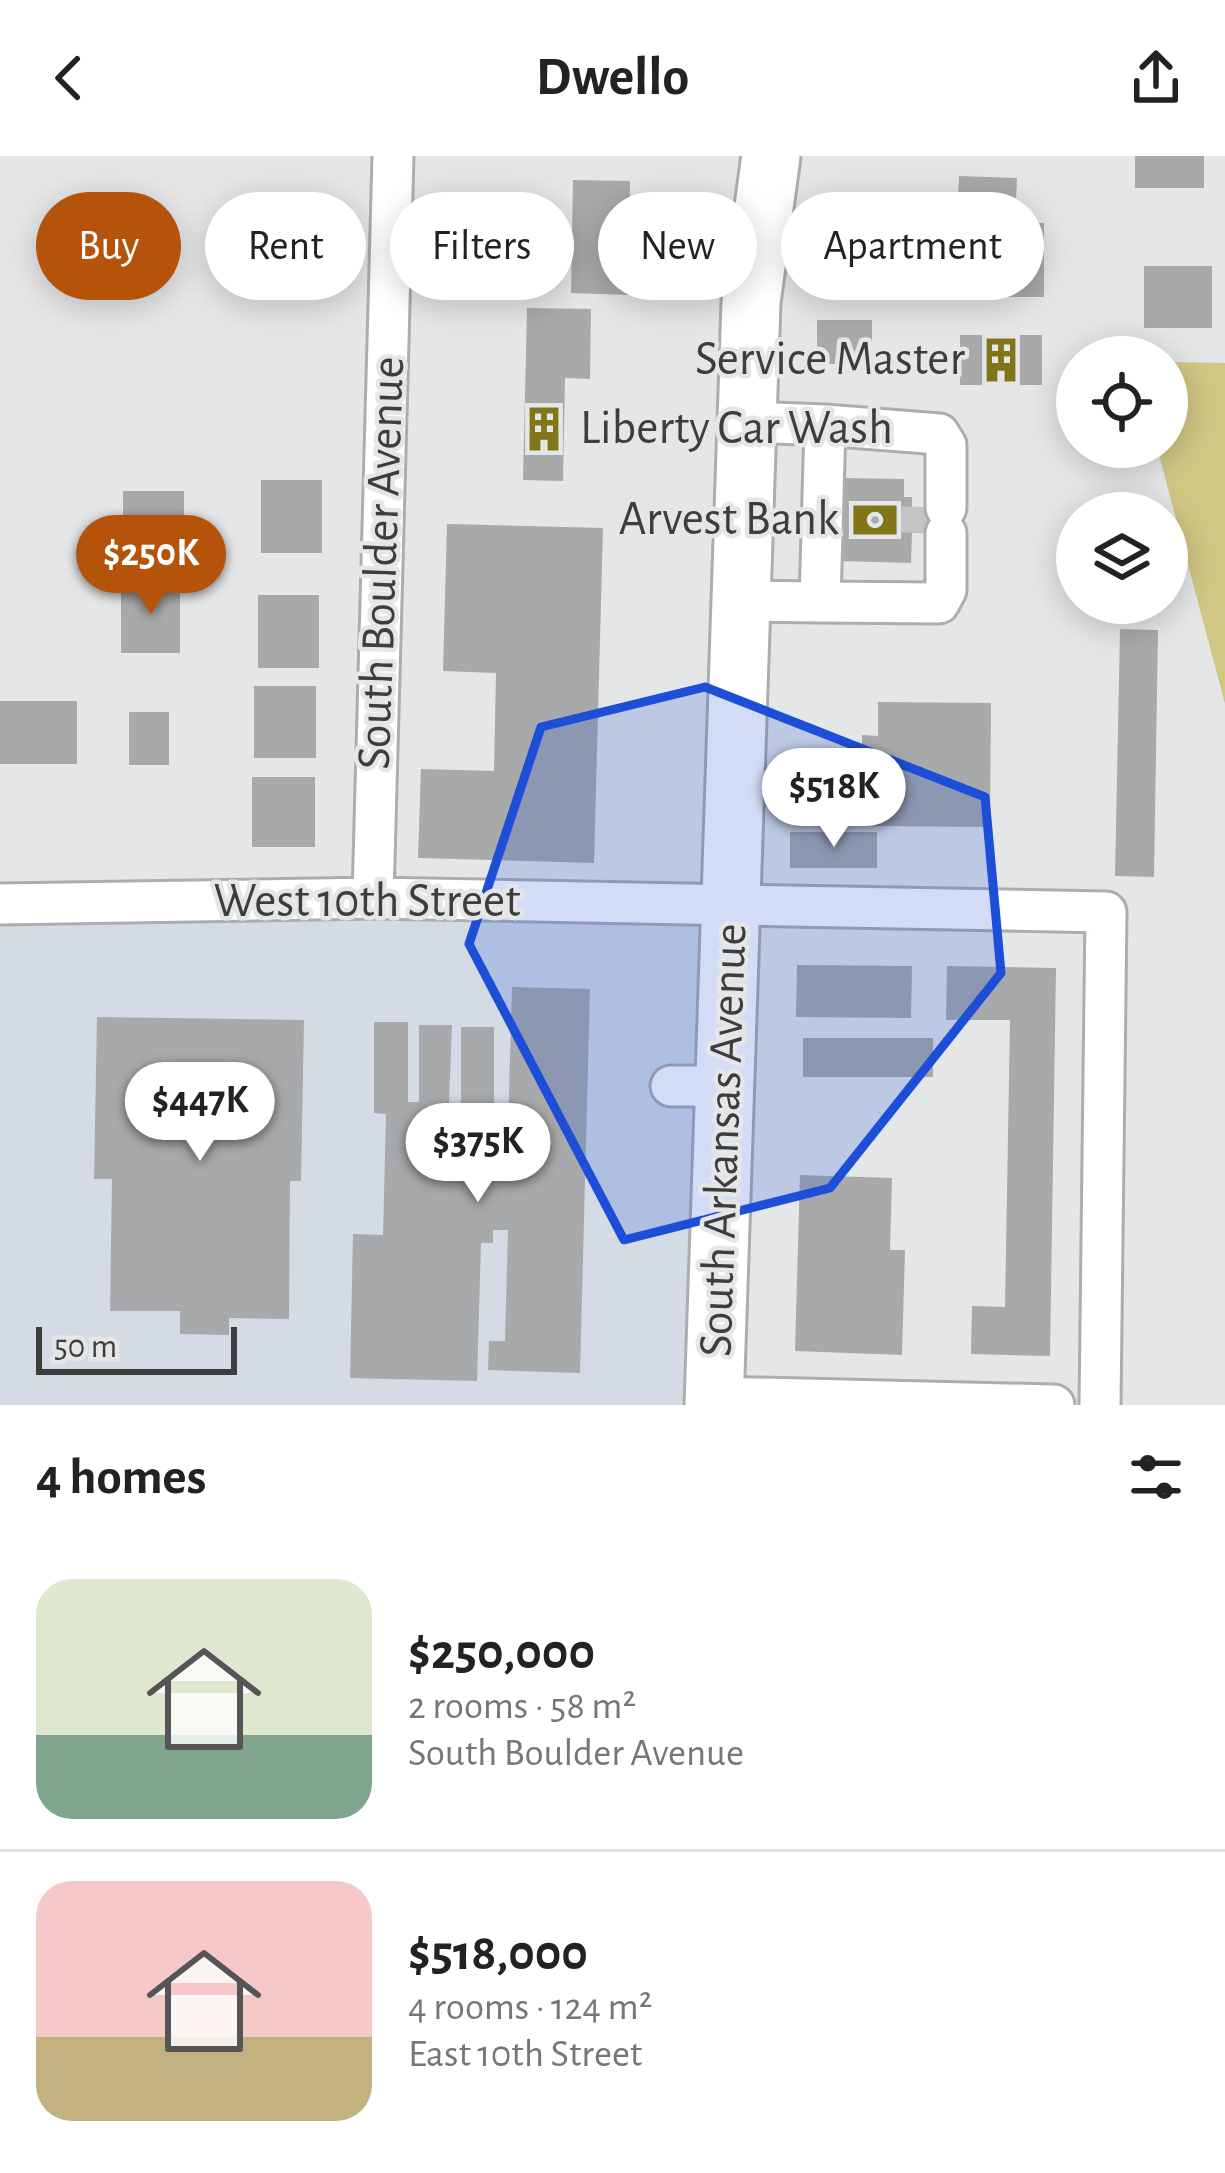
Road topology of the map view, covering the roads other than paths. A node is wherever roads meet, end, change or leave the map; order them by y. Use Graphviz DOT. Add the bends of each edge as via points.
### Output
graph roads {
  1 [pos="393,156"];
  2 [pos="771,156"];
  3 [pos="747,422"];
  4 [pos="824,425"];
  5 [pos="742,601"];
  6 [pos="820,602"];
  7 [pos="373,898"];
  8 [pos="0,904"];
  9 [pos="734,907"];
  10 [pos="714,1401"];
  11 [pos="1054,1405"];
  12 [pos="1100,1405"];
  1 -- 7 [label="street, South Boulder Avenue"];
  2 -- 3 [label="highway, South Arkansas Avenue" via="751,302"];
  3 -- 4 [label="street"];
  3 -- 5 [label="highway, South Arkansas Avenue"];
  4 -- 6 [label="street"];
  4 -- 6 [label="street" via="927,431 946,445 926,604"];
  5 -- 6 [label="street"];
  5 -- 9 [label="highway, South Arkansas Avenue"];
  7 -- 8 [label="street, West 10th Street"];
  7 -- 9 [label="street, West 10th Street"];
  9 -- 10 [label="highway, South Arkansas Avenue" via="699,1086"];
  9 -- 12 [label="street, West 10th Street" via="1106,913"];
  10 -- 11 [label="street"];
}
